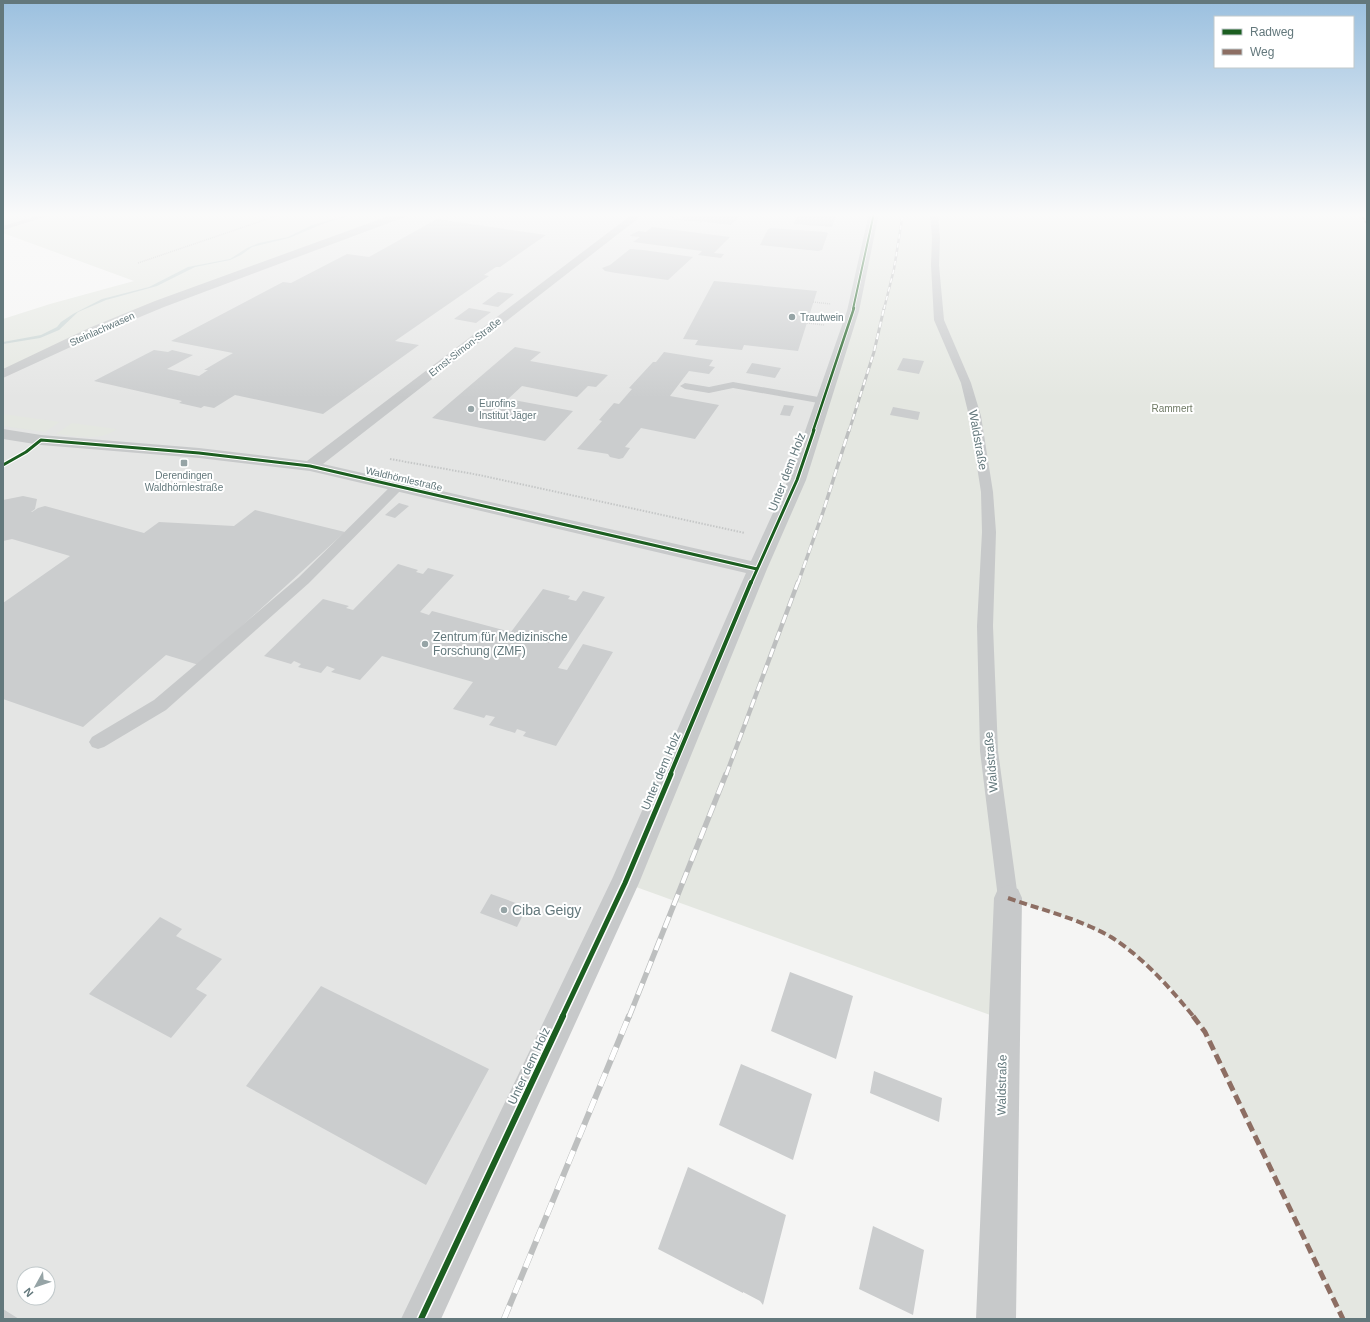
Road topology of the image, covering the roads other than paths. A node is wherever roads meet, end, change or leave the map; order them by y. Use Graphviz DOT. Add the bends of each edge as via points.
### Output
graph roads {
  1 [pos="240,275"];
  2 [pos="560,275"];
  3 [pos="861,275"];
  4 [pos="936,275"];
  5 [pos="3,374"];
  6 [pos="685,386"];
  7 [pos="824,401"];
  8 [pos="3,434"];
  9 [pos="41,440"];
  10 [pos="3,443"];
  11 [pos="310,466"];
  12 [pos="398,486"];
  13 [pos="758,569"];
  14 [pos="98,742"];
  15 [pos="1008,898"];
  16 [pos="421,1319"];
  17 [pos="996,1319"];
  1 -- 5 [label="street, Steinlachwasen" via="86,335"];
  2 -- 11 [label="street, Ernst-Simon-Straße"];
  3 -- 7 [label="street, Unter dem Holz" via="853,311"];
  4 -- 15 [label="lane, Waldstraße" via="939,320 966,383 975,416 988,492 988,751"];
  6 -- 7 [label="lane" via="709,390 733,385"];
  7 -- 13 [label="street, Unter dem Holz" via="797,480"];
  8 -- 9 [label="street, Waldhörnlestraße"];
  9 -- 10 [label="street, Waldhörnlestraße"];
  9 -- 11 [label="street, Waldhörnlestraße" via="199,453"];
  11 -- 12 [label="street, Waldhörnlestraße"];
  12 -- 13 [label="street, Waldhörnlestraße"];
  12 -- 14 [label="lane" via="304,580 160,705"];
  13 -- 16 [label="street, Unter dem Holz" via="625,883"];
  15 -- 17 [label="street, Waldstraße"];
}
